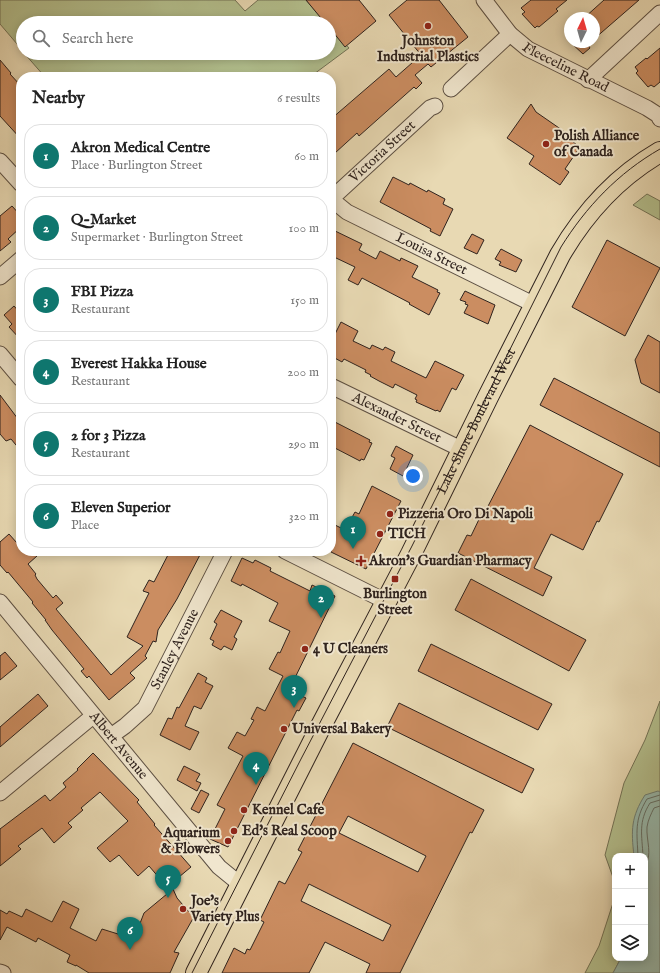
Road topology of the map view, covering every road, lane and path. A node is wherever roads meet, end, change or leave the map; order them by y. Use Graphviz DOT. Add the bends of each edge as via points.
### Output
graph roads {
  1 [pos="489,2"];
  2 [pos="660,13"];
  3 [pos="510,34"];
  4 [pos="588,80"];
  5 [pos="451,89"];
  6 [pos="435,106"];
  7 [pos="660,118"];
  8 [pos="660,152"];
  9 [pos="0,161"];
  10 [pos="16,179"];
  11 [pos="336,194"];
  12 [pos="336,203"];
  13 [pos="16,264"];
  14 [pos="0,277"];
  15 [pos="535,305"];
  16 [pos="0,354"];
  17 [pos="16,373"];
  18 [pos="336,388"];
  19 [pos="463,450"];
  20 [pos="222,556"];
  21 [pos="294,556"];
  22 [pos="0,602"];
  23 [pos="387,602"];
  24 [pos="93,716"];
  25 [pos="111,736"];
  26 [pos="0,793"];
  27 [pos="241,885"];
  28 [pos="0,972"];
  29 [pos="3,973"];
  30 [pos="196,973"];
  1 -- 3 [label="street, Fleeceline Road"];
  2 -- 4 [label="street"];
  3 -- 4 [label="street, Fleeceline Road" via="528,49"];
  3 -- 5 [label="street"];
  4 -- 7 [label="street, Fleeceline Road" via="647,108"];
  6 -- 11 [label="street, Victoria Street"];
  8 -- 15 [label="main road, Lake Shore Boulevard West" via="622,178 592,208 560,255"];
  9 -- 10 [label="street"];
  12 -- 15 [label="street, Louisa Street" via="347,212"];
  13 -- 14 [label="street"];
  15 -- 19 [label="main road, Lake Shore Boulevard West"];
  16 -- 17 [label="street"];
  18 -- 19 [label="street, Alexander Street"];
  19 -- 23 [label="main road, Lake Shore Boulevard West"];
  20 -- 25 [label="street, Stanley Avenue" via="145,708"];
  21 -- 23 [label="street"];
  22 -- 24 [label="street, Albert Avenue"];
  23 -- 27 [label="main road, Lake Shore Boulevard West"];
  24 -- 25 [label="street, Albert Avenue"];
  24 -- 26 [label="street"];
  25 -- 27 [label="street, Albert Avenue" via="219,867"];
  27 -- 30 [label="main road, Lake Shore Boulevard West"];
  28 -- 29 [label="street"];
}
